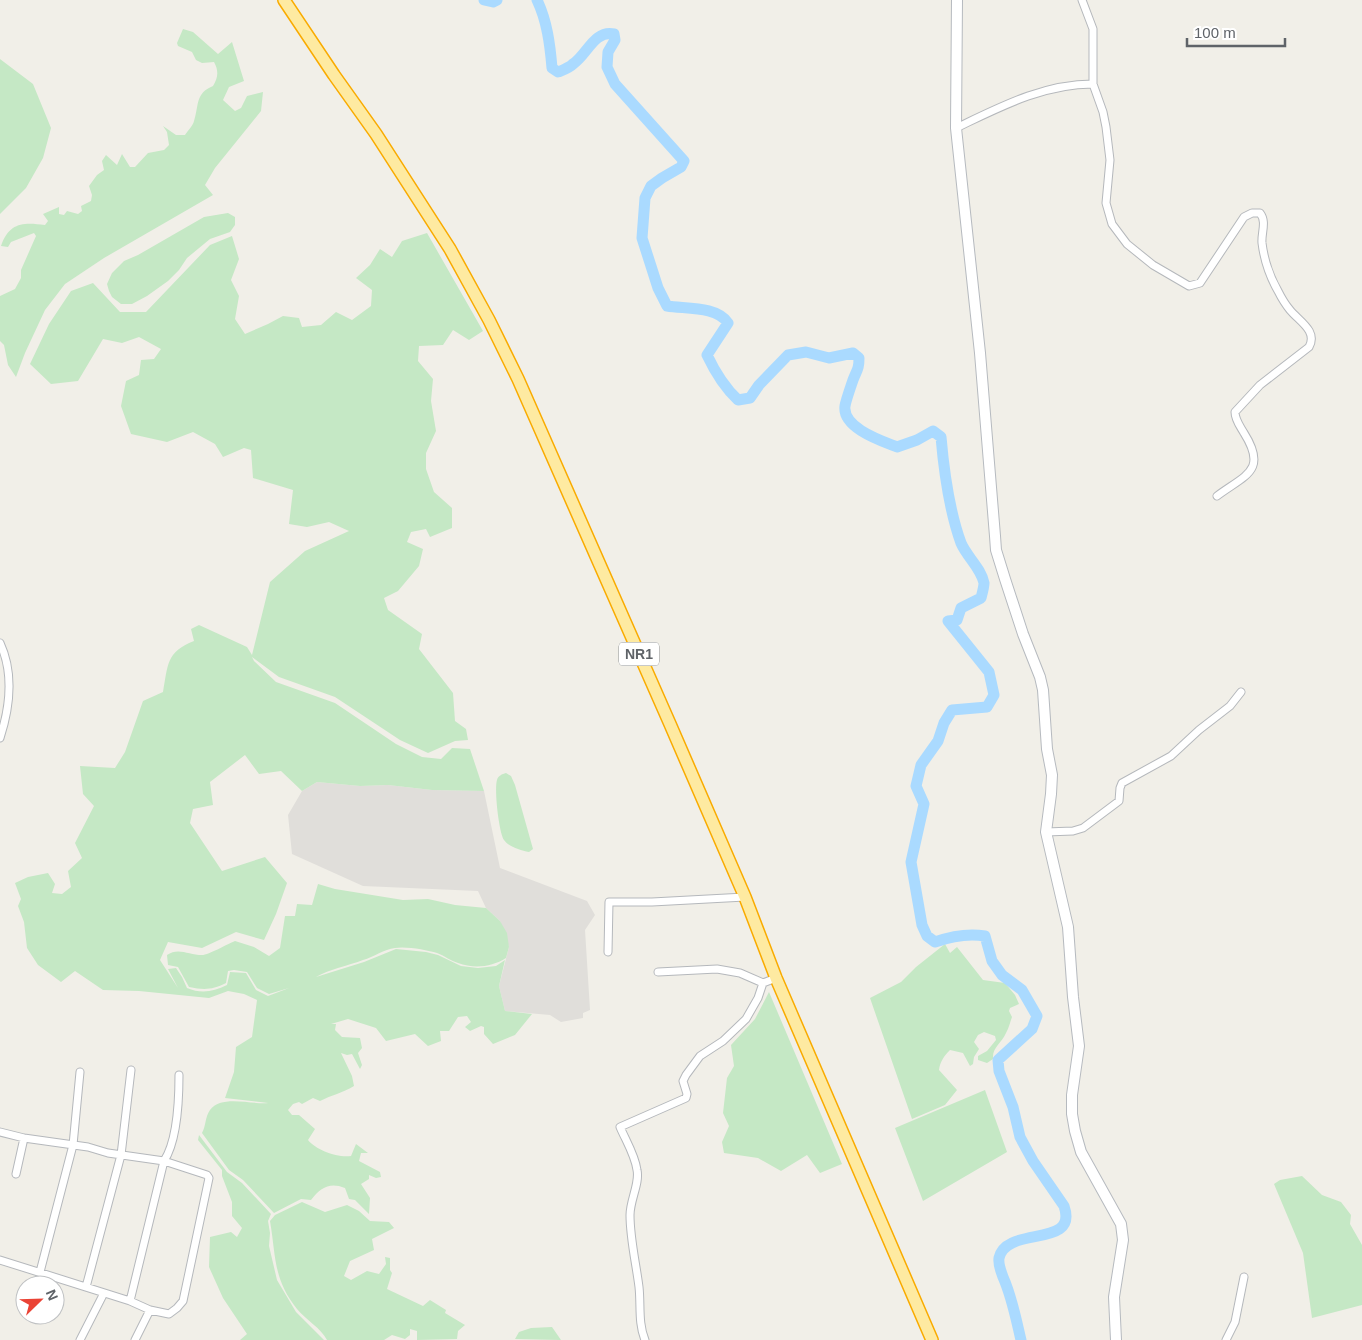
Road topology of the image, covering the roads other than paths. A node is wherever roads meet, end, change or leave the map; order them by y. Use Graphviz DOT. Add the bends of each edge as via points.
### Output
graph roads {
  1 [pos="284,0"];
  2 [pos="957,0"];
  3 [pos="1082,0"];
  4 [pos="1093,84"];
  5 [pos="956,128"];
  6 [pos="1217,496"];
  7 [pos="0,643"];
  8 [pos="1241,692"];
  9 [pos="0,738"];
  10 [pos="1046,832"];
  11 [pos="744,897"];
  12 [pos="608,952"];
  13 [pos="658,972"];
  14 [pos="776,978"];
  15 [pos="763,983"];
  16 [pos="131,1070"];
  17 [pos="80,1072"];
  18 [pos="179,1074"];
  19 [pos="0,1132"];
  20 [pos="24,1138"];
  21 [pos="73,1145"];
  22 [pos="121,1155"];
  23 [pos="164,1161"];
  24 [pos="16,1174"];
  25 [pos="0,1260"];
  26 [pos="40,1272"];
  27 [pos="1244,1277"];
  28 [pos="86,1287"];
  29 [pos="104,1293"];
  30 [pos="130,1300"];
  31 [pos="150,1310"];
  32 [pos="80,1340"];
  33 [pos="135,1340"];
  34 [pos="645,1340"];
  35 [pos="932,1340"];
  36 [pos="1116,1340"];
  37 [pos="1226,1340"];
  1 -- 11 [label="highway, NR1" via="409,184 489,320 550,450"];
  2 -- 5 [label="main road"];
  3 -- 4 [label="street" via="1093,29"];
  4 -- 5 [label="street" via="1071,84 1040,92 1007,103"];
  4 -- 6 [label="street" via="1103,112 1108,142 1108,214 1127,244 1181,282 1192,286 1200,282 1244,217 1252,212 1260,214 1264,221 1262,245 1276,288 1312,336 1309,347 1260,385 1235,412 1236,420 1253,450 1255,464 1241,480"];
  5 -- 10 [label="main road" via="980,353 996,550 1043,690 1052,775"];
  7 -- 9 [label="street" via="6,657 10,694"];
  8 -- 10 [label="street" via="1230,706 1171,756 1122,783 1119,801 1088,825 1073,831"];
  10 -- 36 [label="main road" via="1068,927 1079,1046 1072,1095 1074,1131 1081,1152 1121,1224 1123,1240 1114,1297"];
  11 -- 12 [label="street" via="609,902"];
  11 -- 14 [label="highway, NR1"];
  13 -- 15 [label="street" via="716,969"];
  14 -- 15 [label="street"];
  14 -- 35 [label="highway, NR1"];
  15 -- 34 [label="street" via="746,1019 723,1041 700,1056 683,1078 686,1098 620,1127 637,1169 630,1215"];
  16 -- 22 [label="street"];
  17 -- 21 [label="street"];
  18 -- 23 [label="street" via="176,1122"];
  19 -- 20 [label="street"];
  20 -- 21 [label="street"];
  20 -- 24 [label="street"];
  21 -- 22 [label="street"];
  21 -- 26 [label="street"];
  22 -- 23 [label="street"];
  22 -- 28 [label="street"];
  23 -- 30 [label="street"];
  23 -- 31 [label="street" via="203,1172 209,1178 183,1301 169,1314"];
  25 -- 26 [label="street"];
  26 -- 28 [label="street"];
  27 -- 37 [label="street" via="1235,1322"];
  28 -- 29 [label="street"];
  29 -- 30 [label="street"];
  29 -- 32 [label="street"];
  30 -- 31 [label="street"];
  31 -- 33 [label="street"];
}
